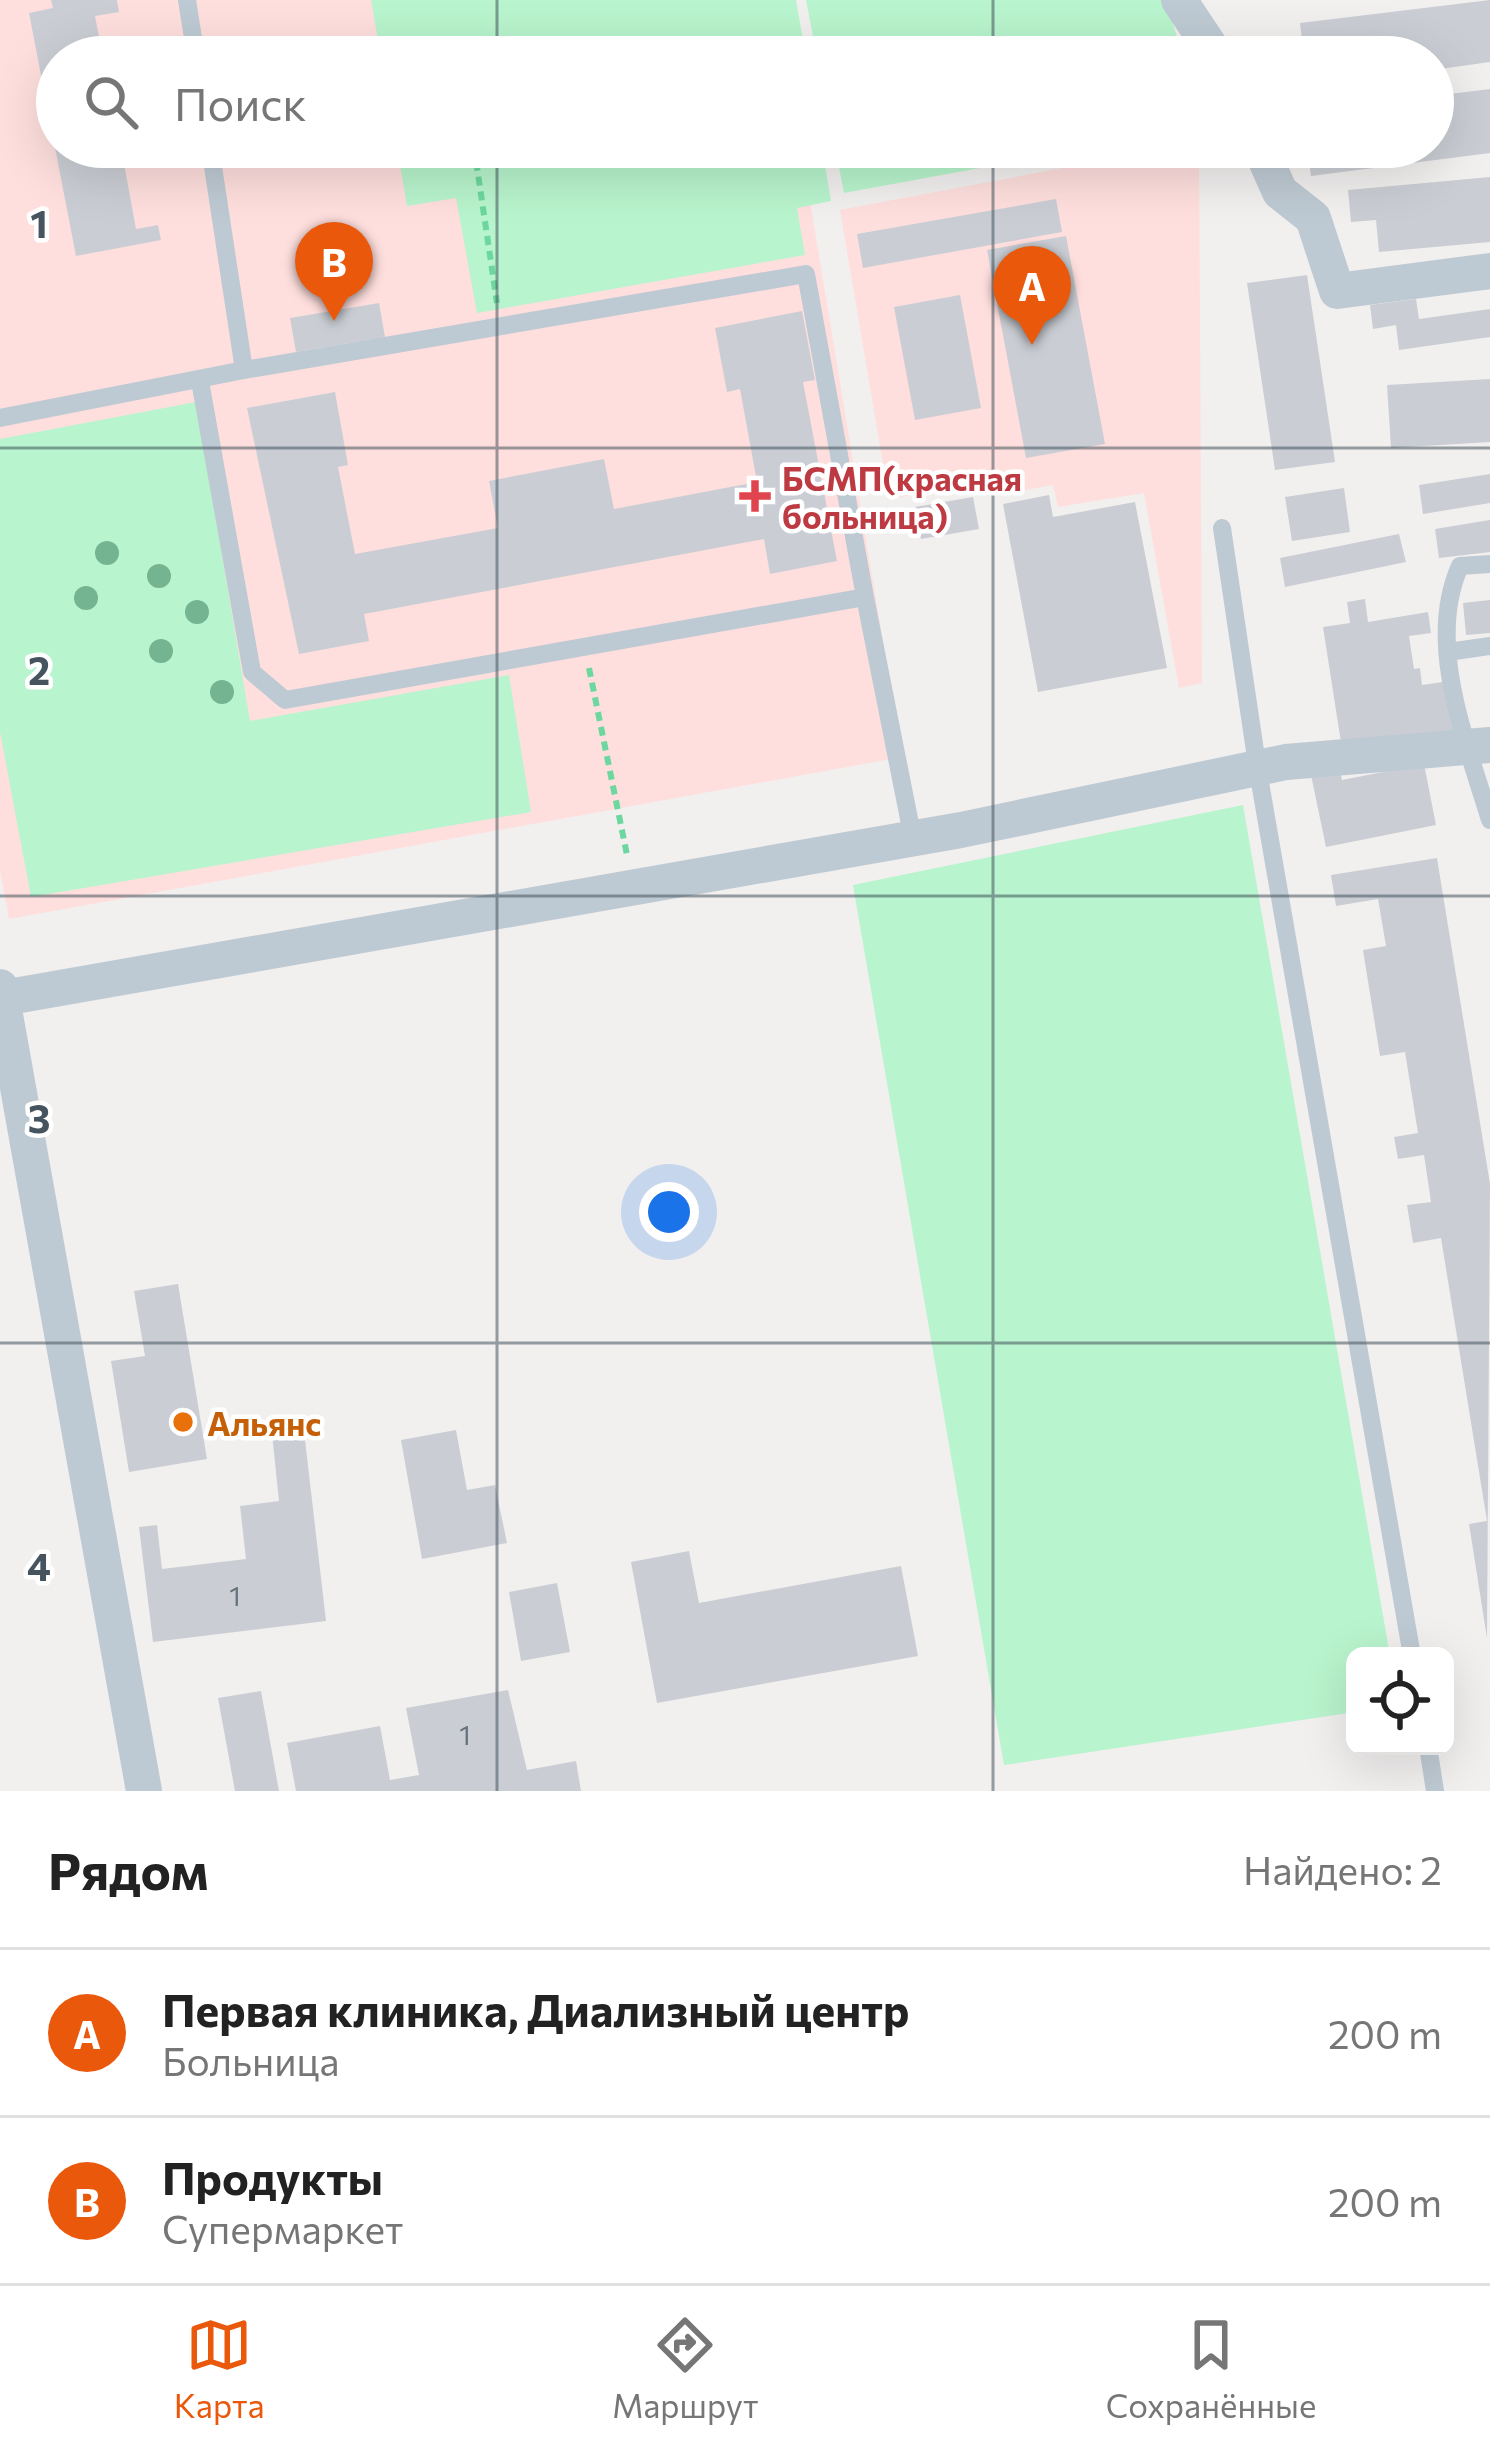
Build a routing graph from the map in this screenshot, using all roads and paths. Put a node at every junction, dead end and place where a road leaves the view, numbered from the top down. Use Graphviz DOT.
graph roads {
  1 [pos="187,0"];
  2 [pos="1179,0"];
  3 [pos="193,36"];
  4 [pos="1202,36"];
  5 [pos="213,168"];
  6 [pos="477,168"];
  7 [pos="1270,168"];
  8 [pos="1490,271"];
  9 [pos="500,325"];
  10 [pos="244,370"];
  11 [pos="200,381"];
  12 [pos="0,418"];
  13 [pos="1222,528"];
  14 [pos="1490,564"];
  15 [pos="865,597"];
  16 [pos="1490,646"];
  17 [pos="585,649"];
  18 [pos="1448,652"];
  19 [pos="1479,746"];
  20 [pos="1258,771"];
  21 [pos="1490,820"];
  22 [pos="913,839"];
  23 [pos="633,888"];
  24 [pos="3,1005"];
  25 [pos="1410,1647"];
  26 [pos="1429,1755"];
  27 [pos="145,1791"];
  28 [pos="1435,1791"];
  1 -- 3 [label="lane"];
  2 -- 4 [label="street"];
  5 -- 10 [label="lane"];
  6 -- 9 [label="path"];
  7 -- 8 [label="street"];
  9 -- 10 [label="lane"];
  9 -- 15 [label="lane"];
  10 -- 11 [label="lane"];
  11 -- 12 [label="lane"];
  11 -- 17 [label="lane"];
  13 -- 20 [label="lane"];
  14 -- 18 [label="lane"];
  15 -- 17 [label="lane"];
  15 -- 22 [label="lane"];
  16 -- 18 [label="lane"];
  17 -- 23 [label="path"];
  18 -- 19 [label="lane"];
  19 -- 20 [label="street"];
  19 -- 21 [label="lane"];
  20 -- 22 [label="street"];
  20 -- 25 [label="lane"];
  22 -- 23 [label="street"];
  23 -- 24 [label="street"];
  24 -- 27 [label="street"];
  26 -- 28 [label="lane"];
}
